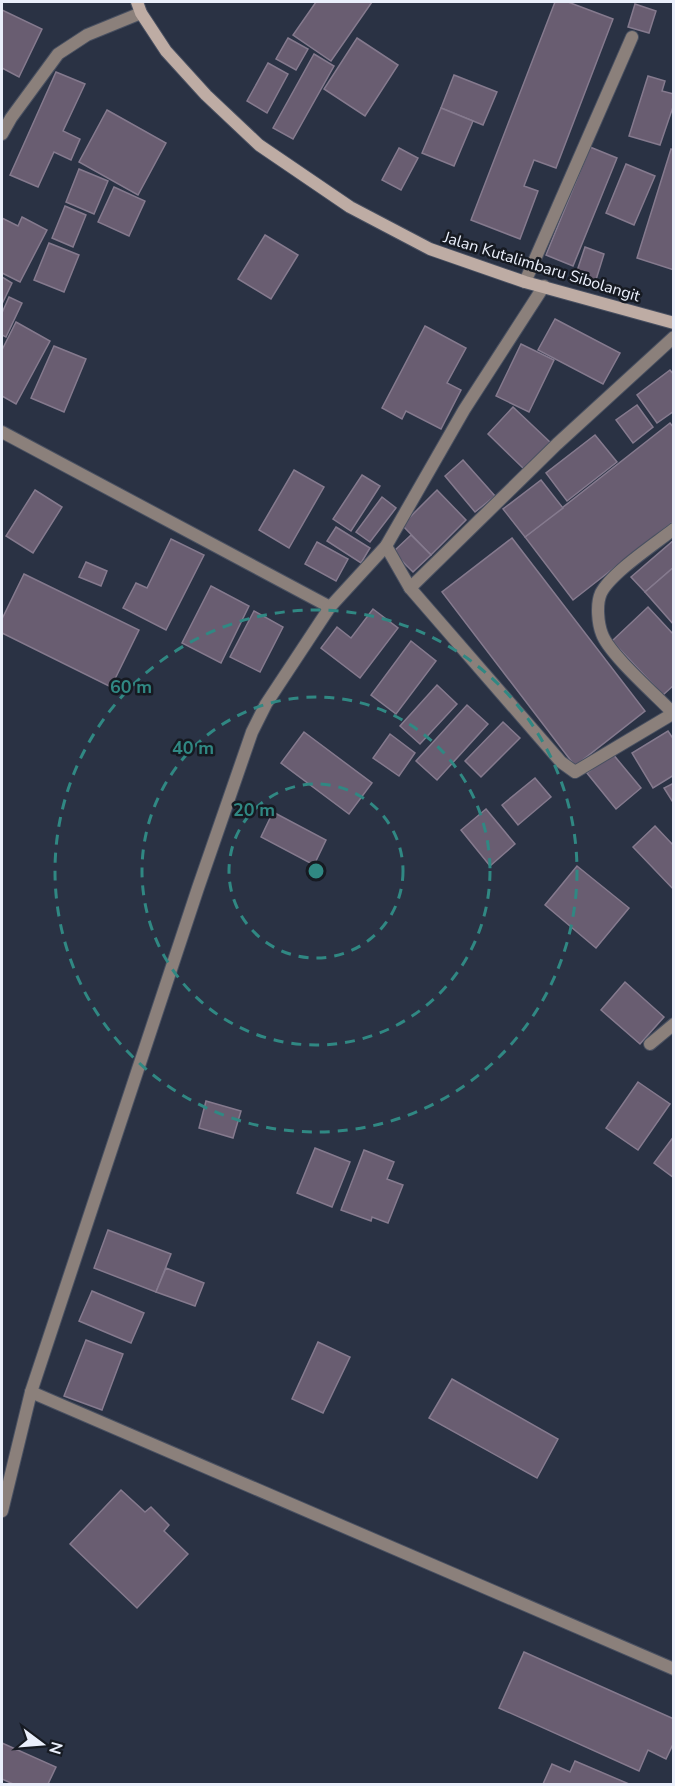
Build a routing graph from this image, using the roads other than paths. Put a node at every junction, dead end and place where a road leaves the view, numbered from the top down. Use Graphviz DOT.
graph roads {
  1 [pos="139,7"];
  2 [pos="632,37"];
  3 [pos="2,134"];
  4 [pos="525,282"];
  5 [pos="544,286"];
  6 [pos="674,323"];
  7 [pos="674,337"];
  8 [pos="2,432"];
  9 [pos="674,529"];
  10 [pos="386,546"];
  11 [pos="410,588"];
  12 [pos="330,608"];
  13 [pos="673,713"];
  14 [pos="674,1024"];
  15 [pos="650,1044"];
  16 [pos="31,1392"];
  17 [pos="2,1510"];
  18 [pos="674,1670"];
  1 -- 3 [label="street"];
  1 -- 4 [label="street, Jalan Kutalimbaru Sibolangit"];
  2 -- 4 [label="street"];
  4 -- 5 [label="street, Jalan Kutalimbaru Sibolangit"];
  5 -- 6 [label="street, Jalan Kutalimbaru Sibolangit"];
  5 -- 10 [label="street"];
  7 -- 11 [label="street"];
  8 -- 12 [label="street"];
  9 -- 13 [label="street"];
  10 -- 11 [label="street"];
  10 -- 12 [label="street"];
  11 -- 13 [label="street"];
  12 -- 16 [label="street"];
  14 -- 15 [label="street"];
  16 -- 17 [label="street"];
  16 -- 18 [label="street"];
}
